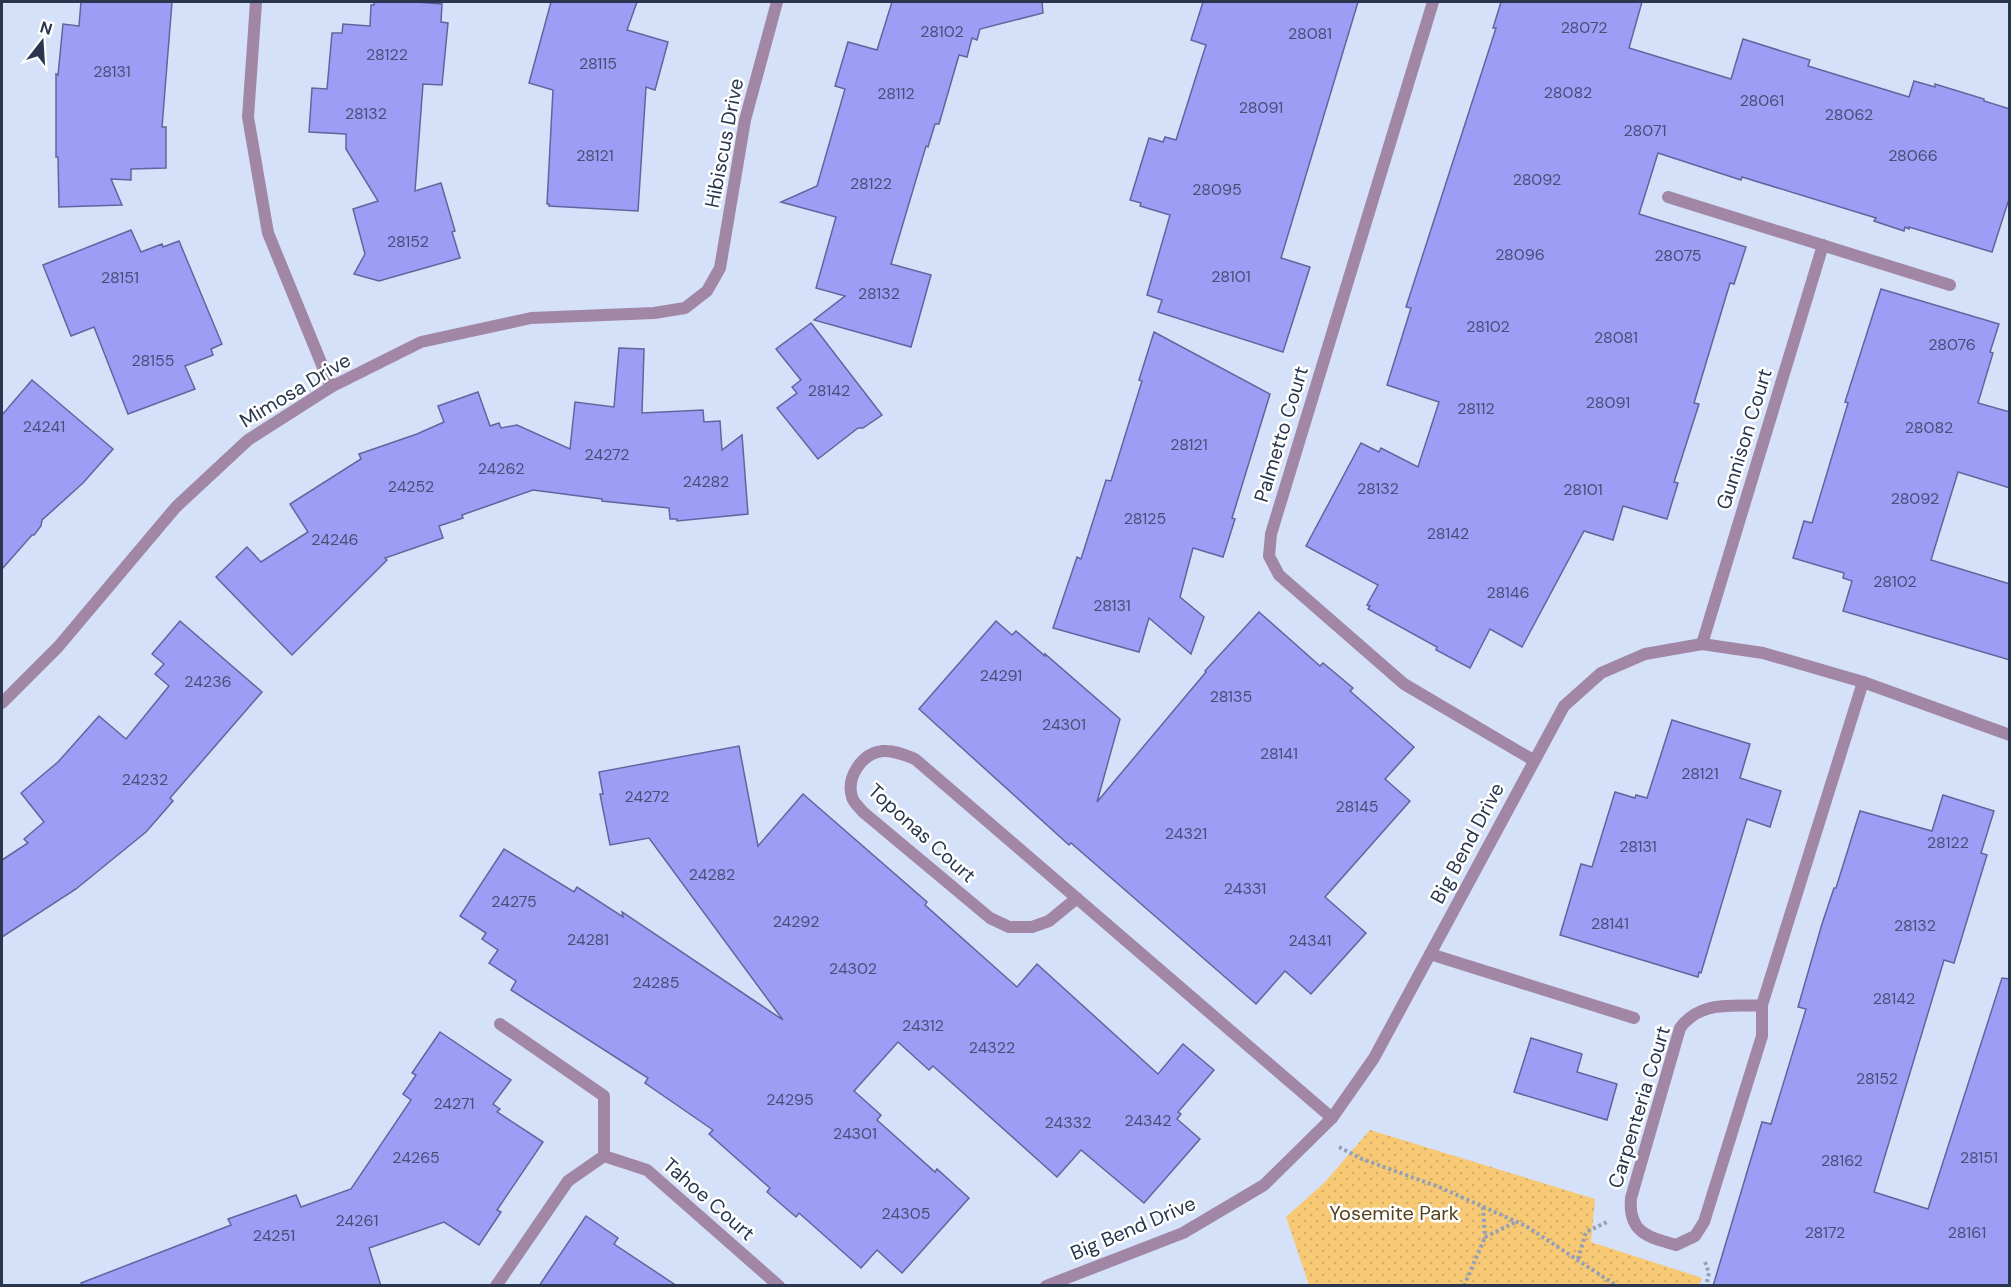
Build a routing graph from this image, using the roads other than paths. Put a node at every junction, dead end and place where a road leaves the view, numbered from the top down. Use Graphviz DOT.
graph roads {
  1 [pos="256,2"];
  2 [pos="777,2"];
  3 [pos="1432,2"];
  4 [pos="1668,197"];
  5 [pos="1823,245"];
  6 [pos="1950,285"];
  7 [pos="707,291"];
  8 [pos="331,387"];
  9 [pos="1702,644"];
  10 [pos="1863,682"];
  11 [pos="2,703"];
  12 [pos="2010,735"];
  13 [pos="1533,760"];
  14 [pos="1077,898"];
  15 [pos="1430,954"];
  16 [pos="1762,1005"];
  17 [pos="1634,1018"];
  18 [pos="500,1024"];
  19 [pos="1332,1118"];
  20 [pos="604,1156"];
  21 [pos="496,1286"];
  22 [pos="779,1286"];
  23 [pos="1046,1286"];
  1 -- 8 [label="street"];
  2 -- 7 [label="street, Hibiscus Drive"];
  3 -- 13 [label="street, Palmetto Court"];
  4 -- 5 [label="street"];
  5 -- 6 [label="street"];
  5 -- 9 [label="street, Gunnison Court"];
  7 -- 8 [label="street, Mimosa Drive"];
  8 -- 11 [label="street, Mimosa Drive"];
  9 -- 10 [label="street, Big Bend Drive"];
  9 -- 13 [label="street, Big Bend Drive"];
  10 -- 12 [label="street, Big Bend Drive"];
  10 -- 16 [label="street, Carpenteria Court"];
  13 -- 15 [label="street, Big Bend Drive"];
  14 -- 14 [label="street, Toponas Court"];
  14 -- 19 [label="street, Toponas Court"];
  15 -- 17 [label="street"];
  15 -- 19 [label="street, Big Bend Drive"];
  16 -- 16 [label="street, Carpenteria Court"];
  18 -- 20 [label="street"];
  19 -- 23 [label="street, Big Bend Drive"];
  20 -- 21 [label="street"];
  20 -- 22 [label="street, Tahoe Court"];
}
